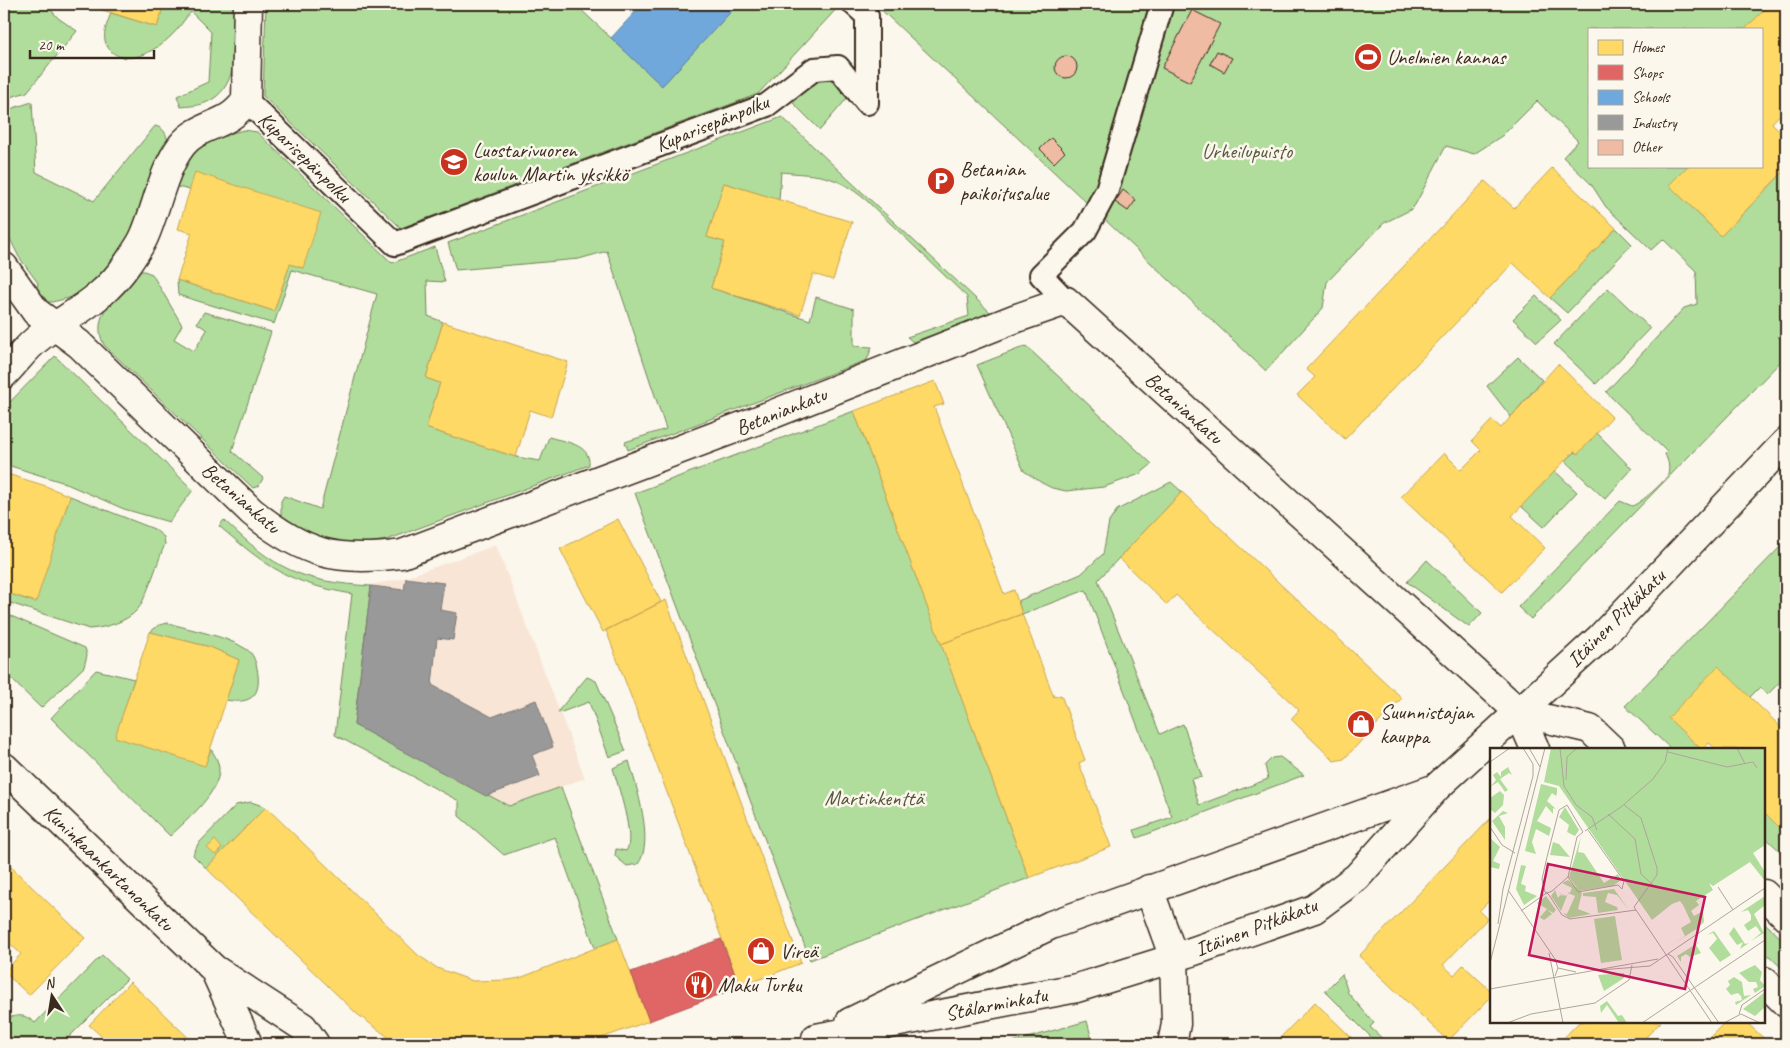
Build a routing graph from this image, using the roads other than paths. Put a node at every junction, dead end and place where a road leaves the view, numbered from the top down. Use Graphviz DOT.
graph roads {
  1 [pos="248,4"];
  2 [pos="1162,4"];
  3 [pos="861,10"];
  4 [pos="246,100"];
  5 [pos="4,267"];
  6 [pos="1066,301"];
  7 [pos="56,326"];
  8 [pos="4,374"];
  9 [pos="1786,442"];
  10 [pos="1518,712"];
  11 [pos="1535,748"];
  12 [pos="1610,748"];
  13 [pos="4,767"];
  14 [pos="1437,787"];
  15 [pos="1149,889"];
  16 [pos="1765,895"];
  17 [pos="1786,916"];
  18 [pos="1174,958"];
  19 [pos="214,969"];
  20 [pos="1765,982"];
  21 [pos="1786,1003"];
  22 [pos="807,1041"];
  23 [pos="248,1044"];
  24 [pos="315,1044"];
  25 [pos="1172,1044"];
  1 -- 4 [label="street"];
  2 -- 6 [label="lane"];
  3 -- 4 [label="lane, Kuparisepänpolku"];
  4 -- 7 [label="street"];
  5 -- 7 [label="street, Betaniankatu"];
  6 -- 7 [label="street, Betaniankatu"];
  6 -- 10 [label="street, Betaniankatu"];
  7 -- 8 [label="street"];
  9 -- 10 [label="street, Itäinen Pitkäkatu"];
  10 -- 11 [label="street, Betaniankatu"];
  10 -- 12 [label="street, Betaniankatu"];
  10 -- 14 [label="street, Itäinen Pitkäkatu"];
  13 -- 19 [label="street, Kuninkaankartanonkatu"];
  14 -- 15 [label="street, Itäinen Pitkäkatu"];
  14 -- 18 [label="street, Itäinen Pitkäkatu"];
  15 -- 18 [label="street"];
  15 -- 22 [label="street, Stålarminkatu"];
  16 -- 17 [label="street"];
  18 -- 22 [label="street, Stålarminkatu"];
  18 -- 25 [label="street, Itäinen Pitkäkatu"];
  19 -- 23 [label="street, Kuninkaankartanonkatu"];
  19 -- 24 [label="street, Kuninkaankartanonkatu"];
  20 -- 21 [label="street"];
}
